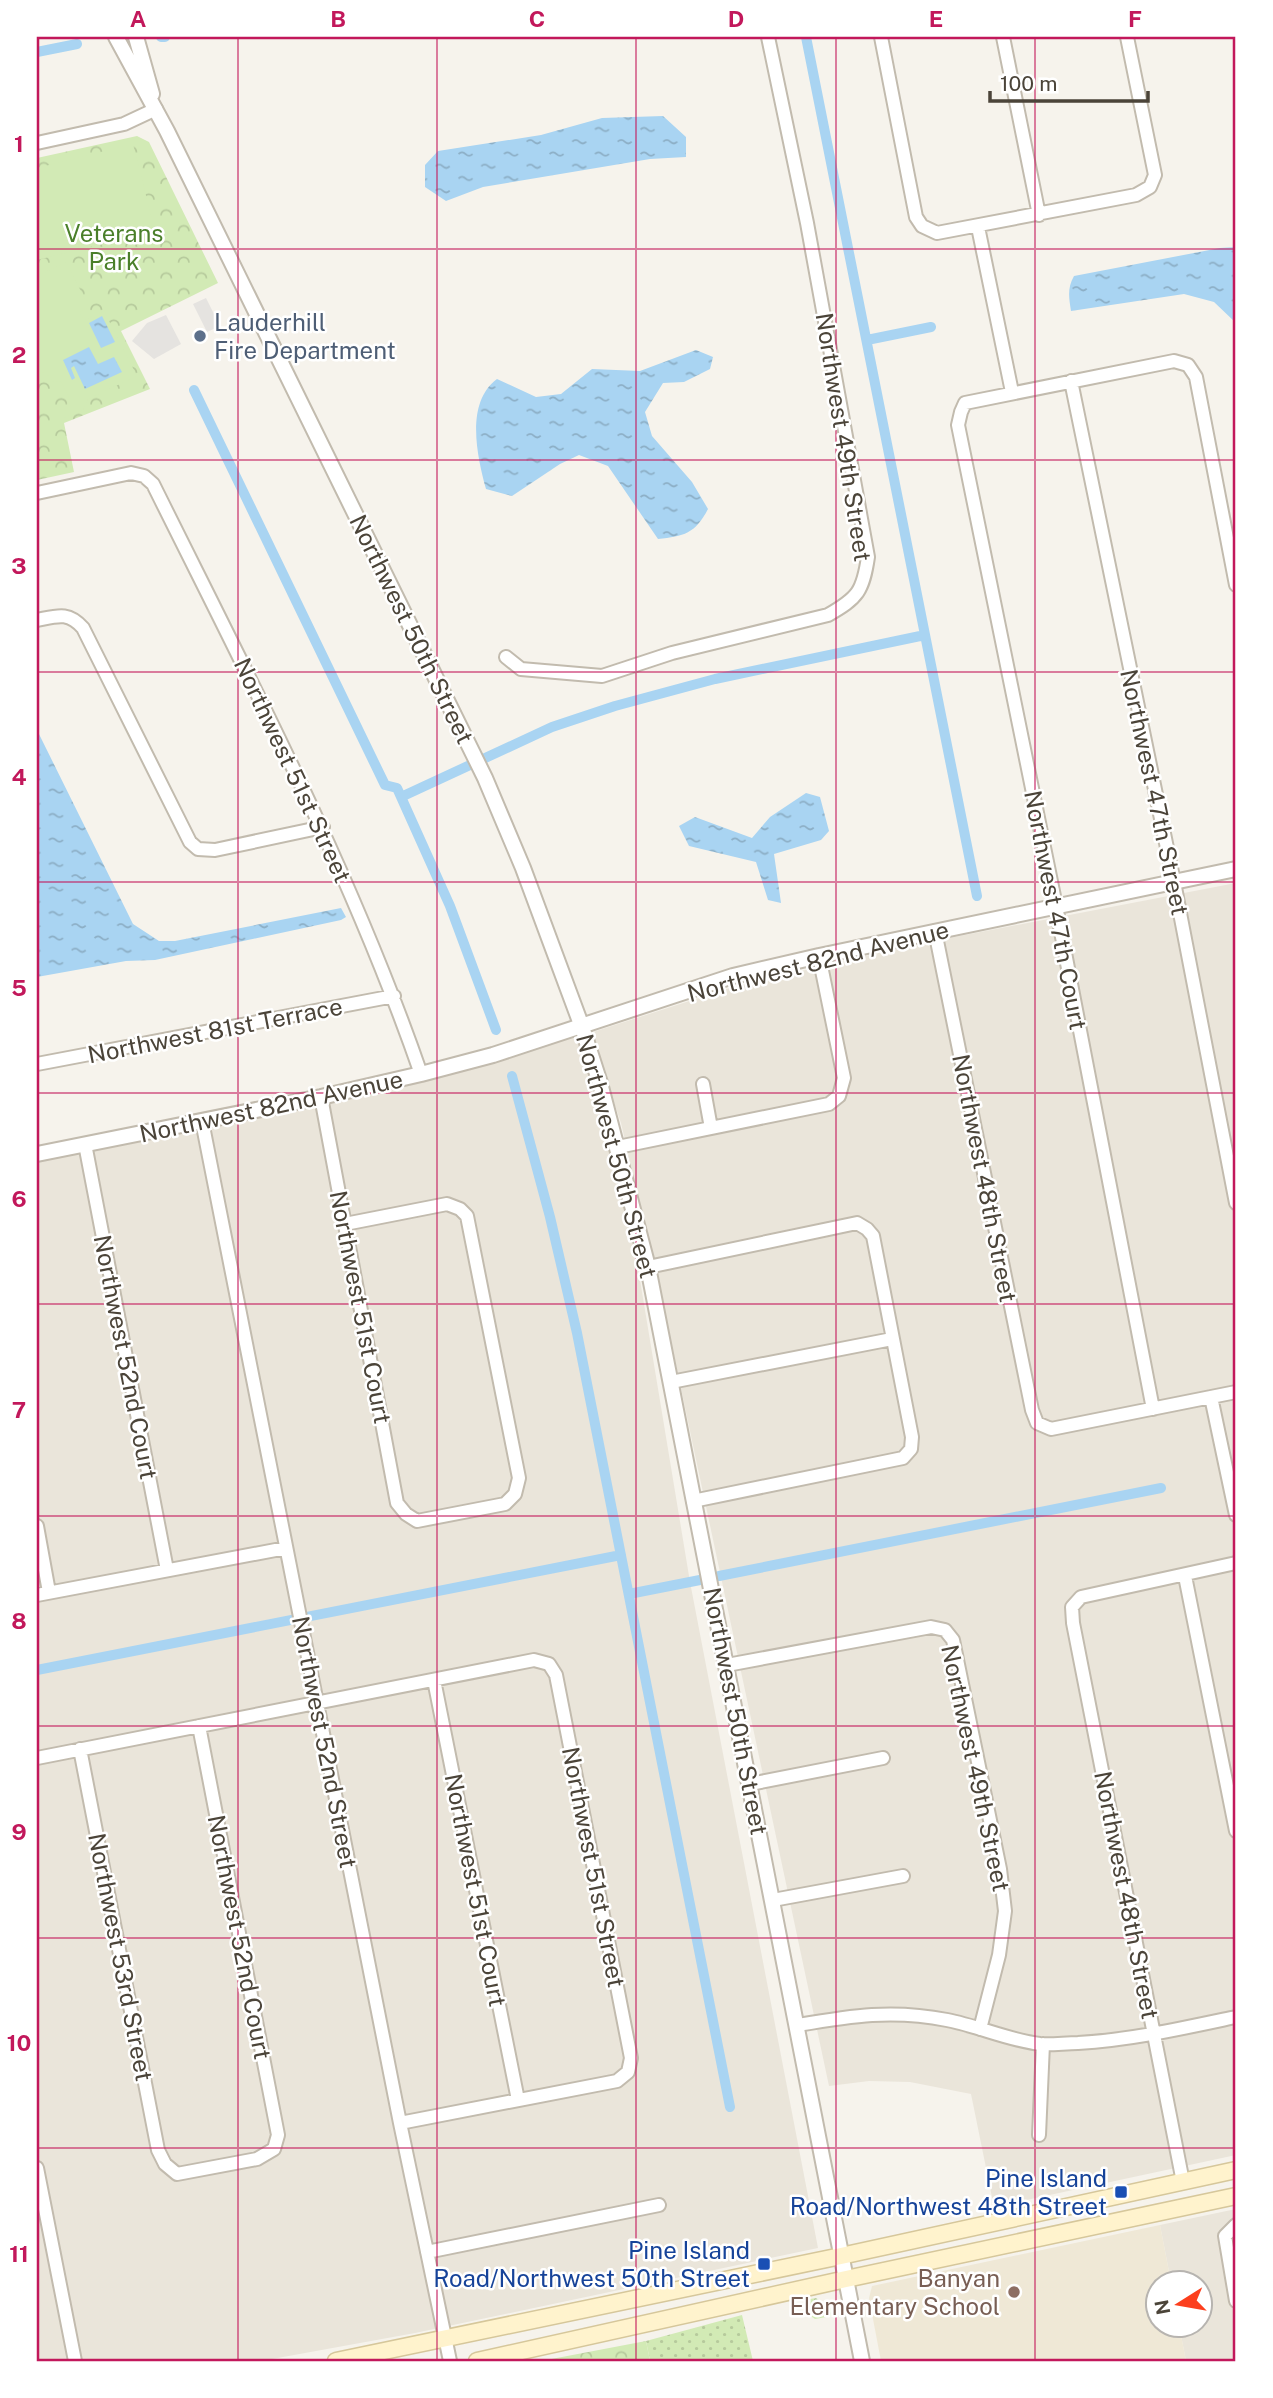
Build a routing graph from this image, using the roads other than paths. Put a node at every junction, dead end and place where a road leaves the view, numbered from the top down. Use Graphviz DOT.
graph roads {
  1 [pos="116,37"];
  2 [pos="136,37"];
  3 [pos="768,37"];
  4 [pos="881,37"];
  5 [pos="1003,37"];
  6 [pos="1127,37"];
  7 [pos="156,109"];
  8 [pos="37,143"];
  9 [pos="1039,215"];
  10 [pos="978,227"];
  11 [pos="1071,381"];
  12 [pos="1012,392"];
  13 [pos="37,493"];
  14 [pos="1236,585"];
  15 [pos="37,620"];
  16 [pos="506,657"];
  17 [pos="323,827"];
  18 [pos="1236,869"];
  19 [pos="1174,882"];
  20 [pos="1056,906"];
  21 [pos="935,931"];
  22 [pos="820,956"];
  23 [pos="394,996"];
  24 [pos="582,1027"];
  25 [pos="37,1065"];
  26 [pos="421,1074"];
  27 [pos="703,1084"];
  28 [pos="321,1097"];
  29 [pos="202,1121"];
  30 [pos="711,1128"];
  31 [pos="85,1144"];
  32 [pos="618,1147"];
  33 [pos="37,1154"];
  34 [pos="1236,1203"];
  35 [pos="345,1224"];
  36 [pos="648,1267"];
  37 [pos="892,1339"];
  38 [pos="671,1382"];
  39 [pos="1236,1392"];
  40 [pos="1211,1398"];
  41 [pos="1153,1409"];
  42 [pos="694,1501"];
  43 [pos="1236,1515"];
  44 [pos="37,1526"];
  45 [pos="286,1548"];
  46 [pos="1236,1563"];
  47 [pos="167,1570"];
  48 [pos="1185,1576"];
  49 [pos="43,1593"];
  50 [pos="727,1665"];
  51 [pos="434,1680"];
  52 [pos="317,1702"];
  53 [pos="200,1726"];
  54 [pos="80,1749"];
  55 [pos="37,1758"];
  56 [pos="883,1758"];
  57 [pos="750,1784"];
  58 [pos="1236,1831"];
  59 [pos="903,1876"];
  60 [pos="773,1900"];
  61 [pos="1236,2017"];
  62 [pos="798,2025"];
  63 [pos="980,2029"];
  64 [pos="1155,2034"];
  65 [pos="1043,2044"];
  66 [pos="517,2100"];
  67 [pos="400,2123"];
  68 [pos="1039,2135"];
  69 [pos="165,2164"];
  70 [pos="37,2168"];
  71 [pos="1236,2170"];
  72 [pos="1183,2182"];
  73 [pos="1133,2192"];
  74 [pos="1236,2196"];
  75 [pos="40,2205"];
  76 [pos="659,2205"];
  77 [pos="1100,2225"];
  78 [pos="1236,2225"];
  79 [pos="427,2252"];
  80 [pos="841,2256"];
  81 [pos="846,2279"];
  82 [pos="1236,2301"];
  83 [pos="445,2338"];
  84 [pos="75,2361"];
  85 [pos="336,2361"];
  86 [pos="450,2361"];
  87 [pos="477,2361"];
  88 [pos="862,2361"];
  1 -- 7 [label="street, Northwest 50th Street"];
  2 -- 7 [label="street"];
  3 -- 16 [label="street, Northwest 49th Street"];
  4 -- 10 [label="street"];
  5 -- 9 [label="street"];
  6 -- 9 [label="street"];
  7 -- 8 [label="street"];
  7 -- 24 [label="street, Northwest 50th Street"];
  9 -- 10 [label="street"];
  10 -- 12 [label="street"];
  11 -- 12 [label="street"];
  11 -- 14 [label="street"];
  11 -- 19 [label="street, Northwest 47th Street"];
  12 -- 20 [label="street, Northwest 47th Court"];
  13 -- 17 [label="street, Northwest 51st Street"];
  15 -- 17 [label="street"];
  17 -- 23 [label="street, Northwest 51st Street"];
  18 -- 19 [label="street, Northwest 82nd Avenue"];
  19 -- 20 [label="street, Northwest 82nd Avenue"];
  19 -- 34 [label="street, Northwest 47th Street"];
  20 -- 21 [label="street, Northwest 82nd Avenue"];
  20 -- 41 [label="street, Northwest 47th Court"];
  21 -- 22 [label="street, Northwest 82nd Avenue"];
  21 -- 41 [label="street, Northwest 48th Street"];
  22 -- 24 [label="street, Northwest 82nd Avenue"];
  22 -- 30 [label="street"];
  23 -- 25 [label="street, Northwest 81st Terrace"];
  23 -- 26 [label="street, Northwest 51st Street"];
  24 -- 26 [label="street, Northwest 82nd Avenue"];
  24 -- 32 [label="street, Northwest 50th Street"];
  26 -- 28 [label="street, Northwest 82nd Avenue"];
  27 -- 30 [label="street"];
  28 -- 29 [label="street, Northwest 82nd Avenue"];
  28 -- 35 [label="street, Northwest 51st Court"];
  29 -- 31 [label="street, Northwest 82nd Avenue"];
  29 -- 45 [label="street, Northwest 52nd Street"];
  30 -- 32 [label="street"];
  31 -- 33 [label="street, Northwest 82nd Avenue"];
  31 -- 47 [label="street, Northwest 52nd Court"];
  32 -- 36 [label="street, Northwest 50th Street"];
  35 -- 35 [label="street, Northwest 51st Court"];
  36 -- 37 [label="street"];
  36 -- 38 [label="street, Northwest 50th Street"];
  37 -- 38 [label="street"];
  37 -- 42 [label="street"];
  38 -- 42 [label="street, Northwest 50th Street"];
  39 -- 40 [label="street"];
  40 -- 41 [label="street"];
  40 -- 43 [label="street"];
  42 -- 50 [label="street, Northwest 50th Street"];
  44 -- 49 [label="street"];
  45 -- 47 [label="street"];
  45 -- 52 [label="street, Northwest 52nd Street"];
  46 -- 48 [label="street"];
  47 -- 49 [label="street"];
  48 -- 58 [label="street"];
  48 -- 64 [label="street, Northwest 48th Street"];
  50 -- 57 [label="street, Northwest 50th Street"];
  50 -- 63 [label="street, Northwest 49th Street"];
  51 -- 52 [label="street"];
  51 -- 66 [label="street, Northwest 51st Court"];
  51 -- 66 [label="street, Northwest 51st Street"];
  52 -- 53 [label="street"];
  52 -- 67 [label="street, Northwest 52nd Street"];
  53 -- 54 [label="street"];
  53 -- 69 [label="street, Northwest 52nd Court"];
  54 -- 55 [label="street"];
  54 -- 69 [label="street, Northwest 53rd Street"];
  56 -- 57 [label="street"];
  57 -- 60 [label="street, Northwest 50th Street"];
  59 -- 60 [label="street"];
  60 -- 62 [label="street, Northwest 50th Street"];
  61 -- 64 [label="street"];
  62 -- 63 [label="street"];
  62 -- 80 [label="street, Northwest 50th Street"];
  63 -- 65 [label="street"];
  64 -- 65 [label="street"];
  64 -- 72 [label="street, Northwest 48th Street"];
  65 -- 68 [label="street"];
  66 -- 67 [label="street"];
  67 -- 79 [label="street, Northwest 52nd Street"];
  70 -- 75 [label="street"];
  71 -- 72 [label="main road"];
  72 -- 73 [label="main road"];
  73 -- 77 [label="main road"];
  73 -- 80 [label="main road"];
  74 -- 77 [label="main road"];
  75 -- 84 [label="street"];
  76 -- 79 [label="street"];
  77 -- 81 [label="main road"];
  78 -- 82 [label="street"];
  79 -- 83 [label="street, Northwest 52nd Street"];
  80 -- 81 [label="street, Northwest 50th Street"];
  80 -- 83 [label="main road"];
  81 -- 87 [label="main road"];
  81 -- 88 [label="street, Northwest 50th Street"];
  83 -- 85 [label="main road"];
  83 -- 86 [label="street, Northwest 52nd Street"];
}
